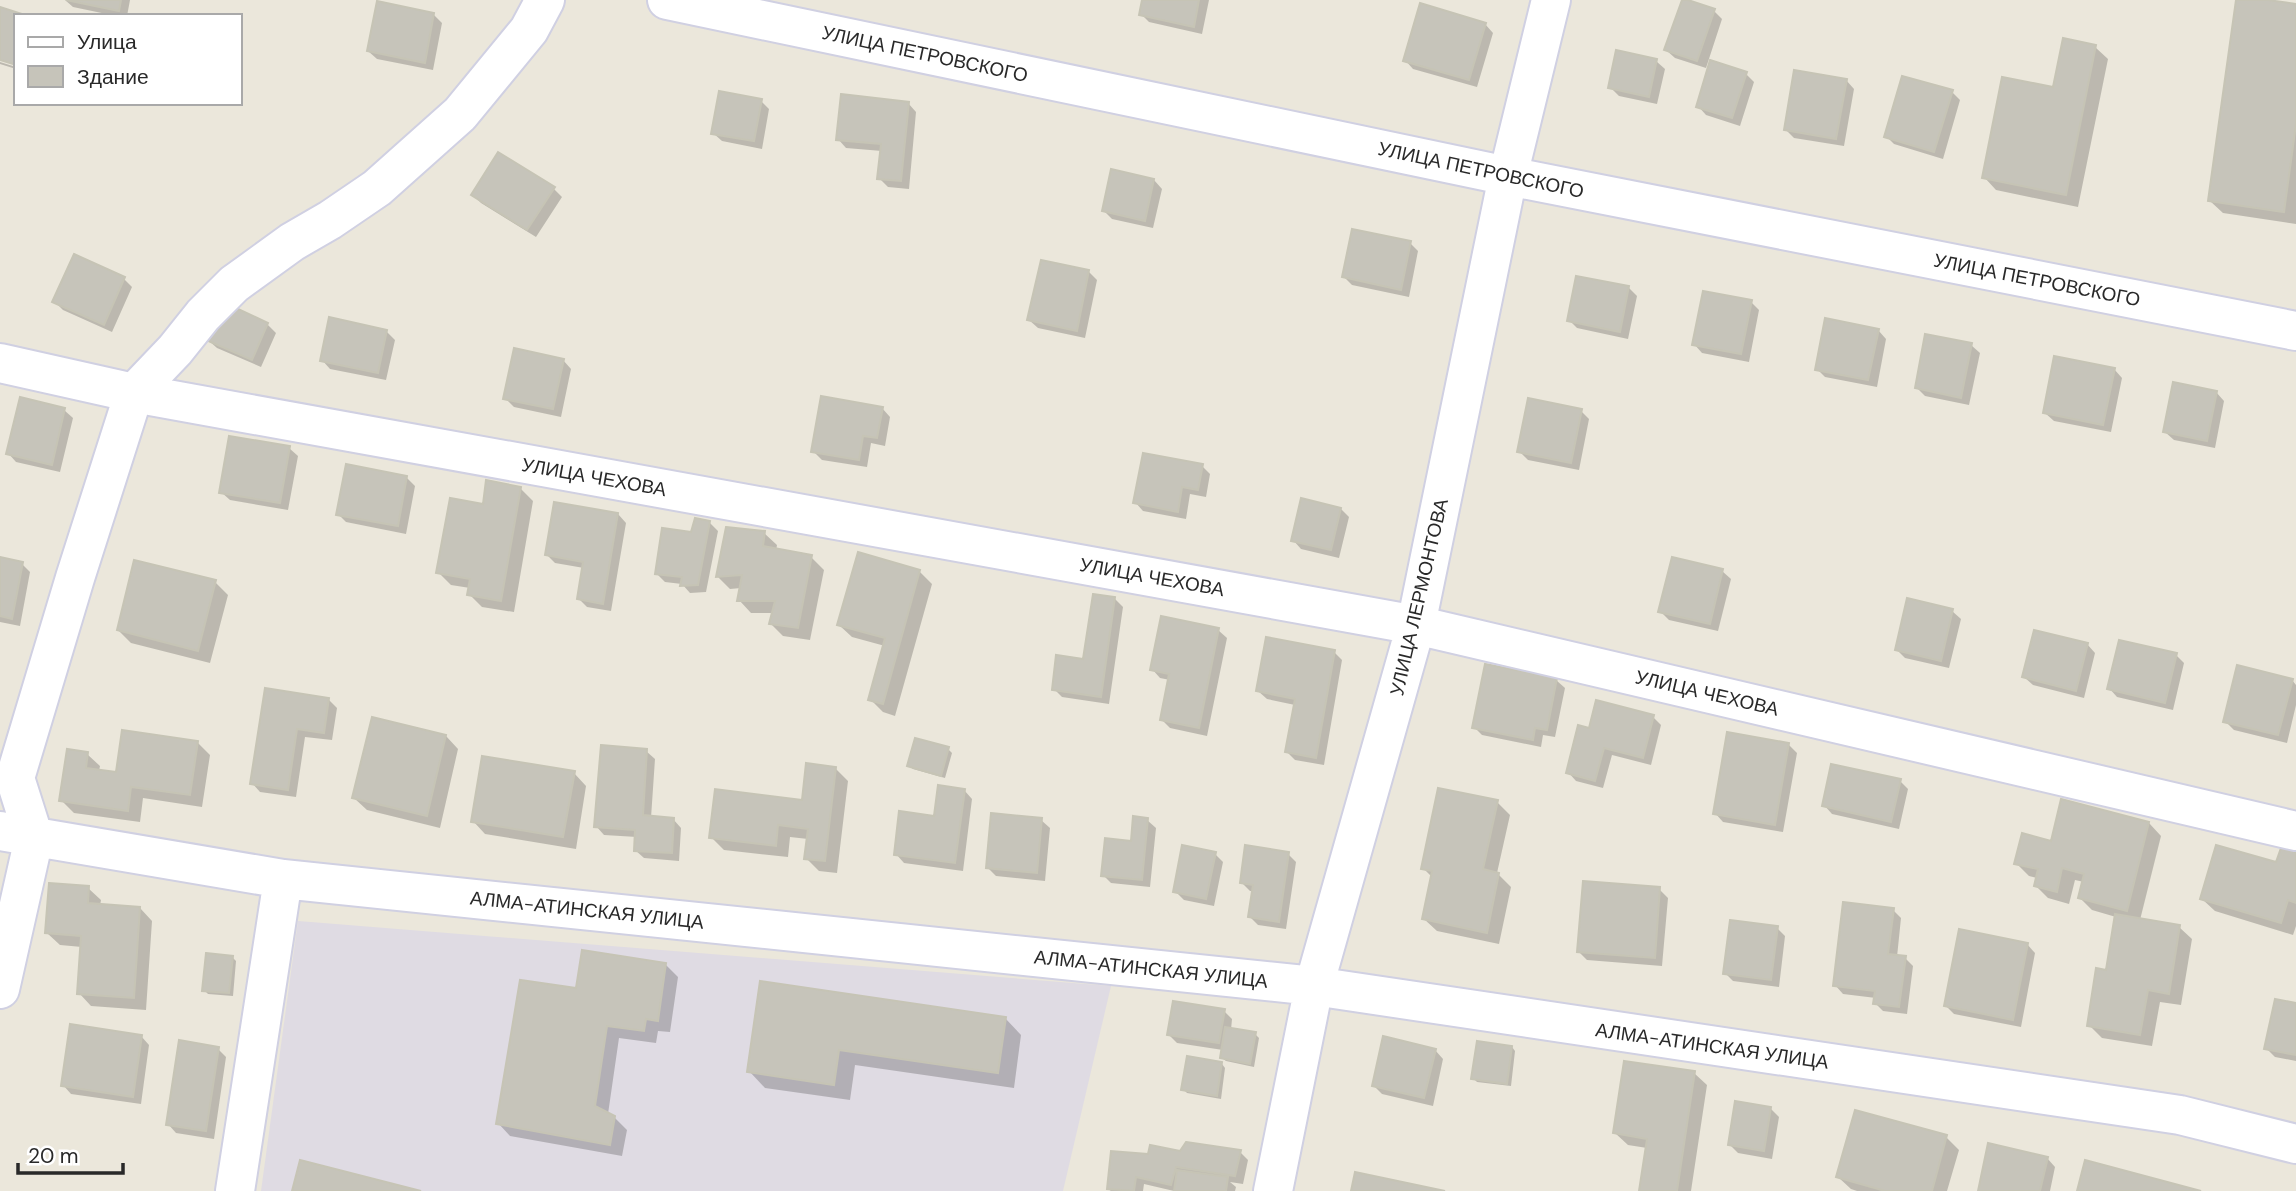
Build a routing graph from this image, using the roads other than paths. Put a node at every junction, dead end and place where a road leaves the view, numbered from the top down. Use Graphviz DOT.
graph roads {
  1 [pos="545,0"];
  2 [pos="667,0"];
  3 [pos="1551,0"];
  4 [pos="1508,176"];
  5 [pos="2296,331"];
  6 [pos="0,363"];
  7 [pos="134,393"];
  8 [pos="1416,625"];
  9 [pos="2296,831"];
  10 [pos="17,834"];
  11 [pos="283,878"];
  12 [pos="1314,986"];
  13 [pos="0,989"];
  14 [pos="2296,1144"];
  15 [pos="235,1191"];
  16 [pos="1273,1191"];
  1 -- 7 [label="street"];
  2 -- 4 [label="street, УЛИЦА ПЕТРОВСКОГО"];
  3 -- 4 [label="street, УЛИЦА ЛЕРМОНТОВА"];
  4 -- 5 [label="street, УЛИЦА ПЕТРОВСКОГО"];
  4 -- 8 [label="street, УЛИЦА ЛЕРМОНТОВА"];
  6 -- 7 [label="street, УЛИЦА ЧЕХОВА"];
  7 -- 8 [label="street, УЛИЦА ЧЕХОВА"];
  7 -- 10 [label="street"];
  8 -- 9 [label="street, УЛИЦА ЧЕХОВА"];
  8 -- 12 [label="street, УЛИЦА ЛЕРМОНТОВА"];
  10 -- 11 [label="street, АЛМА-АТИНСКАЯ УЛИЦА"];
  10 -- 13 [label="street"];
  11 -- 12 [label="street, АЛМА-АТИНСКАЯ УЛИЦА"];
  11 -- 15 [label="street"];
  12 -- 14 [label="street, АЛМА-АТИНСКАЯ УЛИЦА"];
  12 -- 16 [label="street, УЛИЦА ЛЕРМОНТОВА"];
}
